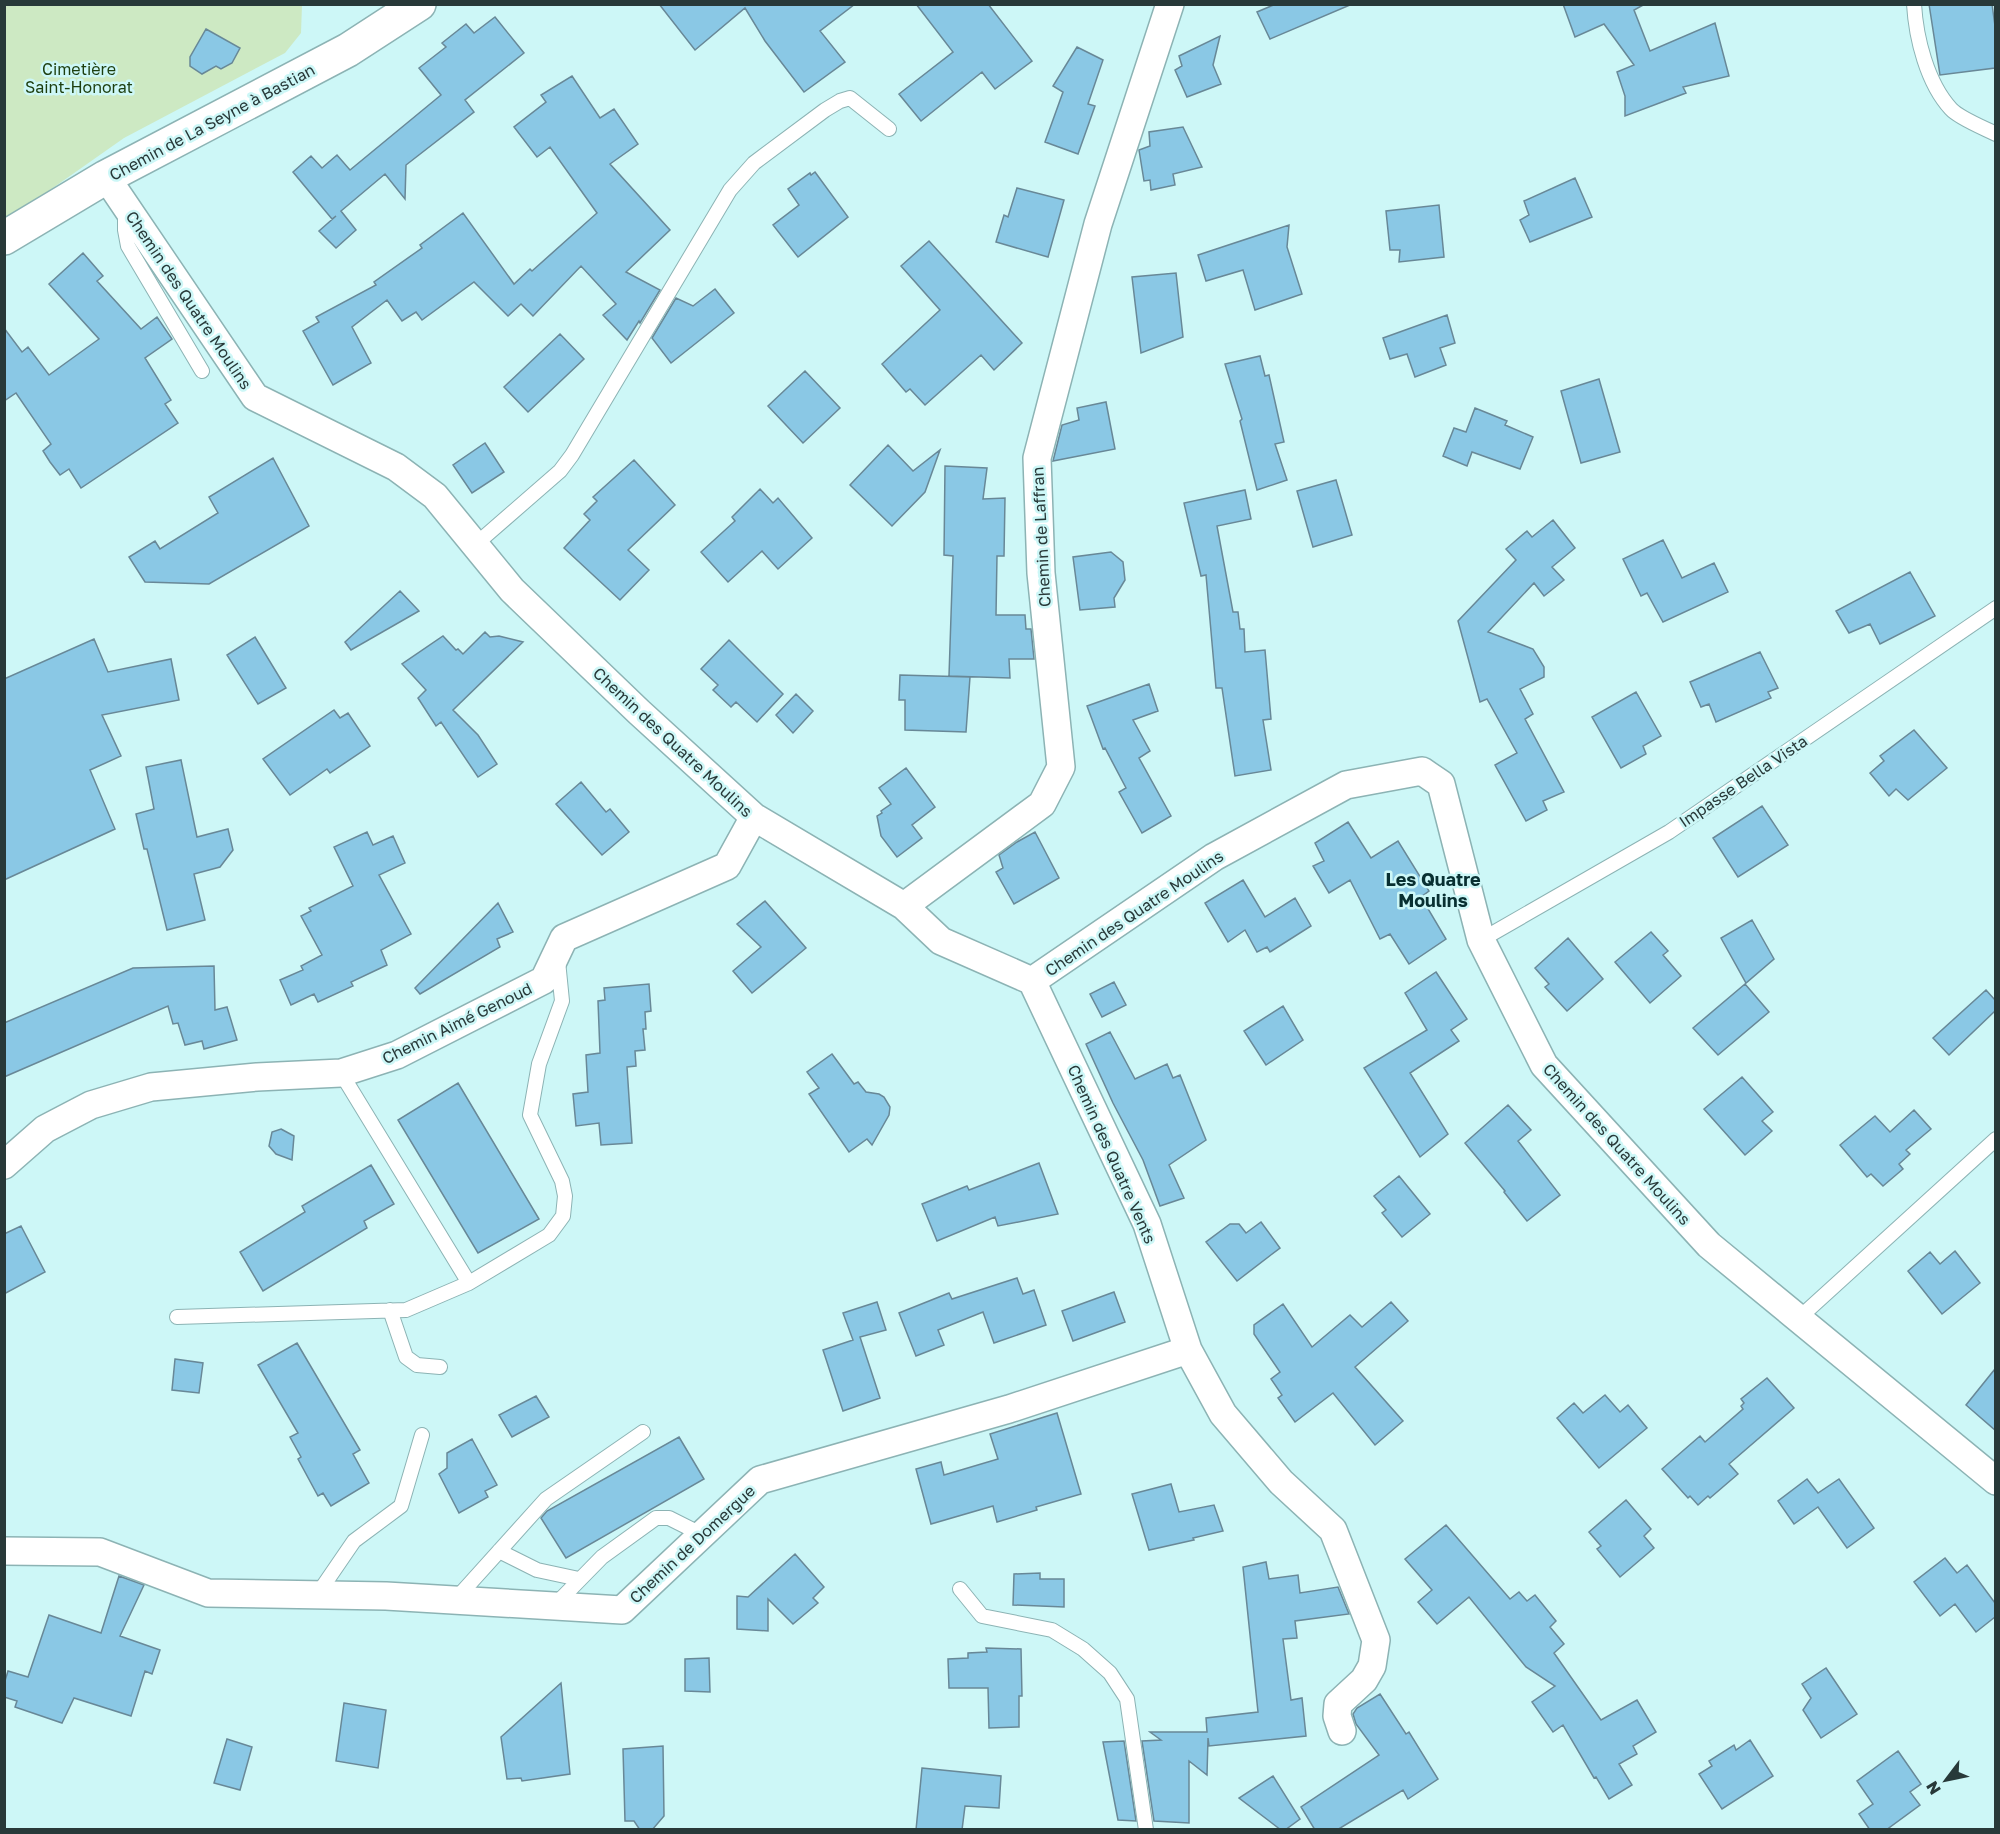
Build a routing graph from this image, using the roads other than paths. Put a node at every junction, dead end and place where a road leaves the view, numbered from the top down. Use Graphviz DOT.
graph roads {
  1 [pos="419,4"];
  2 [pos="1170,4"];
  3 [pos="1914,4"];
  4 [pos="888,129"];
  5 [pos="1995,134"];
  6 [pos="106,177"];
  7 [pos="125,206"];
  8 [pos="4,238"];
  9 [pos="202,372"];
  10 [pos="475,545"];
  11 [pos="1995,608"];
  12 [pos="754,817"];
  13 [pos="904,906"];
  14 [pos="1481,940"];
  15 [pos="557,953"];
  16 [pos="1032,981"];
  17 [pos="341,1073"];
  18 [pos="1995,1139"];
  19 [pos="4,1166"];
  20 [pos="469,1283"];
  21 [pos="390,1310"];
  22 [pos="177,1317"];
  23 [pos="1798,1319"];
  24 [pos="1188,1350"];
  25 [pos="440,1367"];
  26 [pos="643,1432"];
  27 [pos="422,1435"];
  28 [pos="1995,1481"];
  29 [pos="703,1535"];
  30 [pos="4,1551"];
  31 [pos="499,1551"];
  32 [pos="579,1579"];
  33 [pos="960,1589"];
  34 [pos="317,1595"];
  35 [pos="455,1600"];
  36 [pos="554,1606"];
  37 [pos="1342,1731"];
  38 [pos="1146,1830"];
  1 -- 6 [label="street, Chemin de La Seyne à Bastian"];
  2 -- 13 [label="street, Chemin de Laffran"];
  3 -- 5 [label="lane"];
  4 -- 10 [label="lane"];
  6 -- 7 [label="street, Chemin des Quatre Moulins"];
  6 -- 8 [label="street, Chemin de La Seyne à Bastian"];
  7 -- 9 [label="lane"];
  7 -- 10 [label="street, Chemin des Quatre Moulins"];
  10 -- 12 [label="street, Chemin des Quatre Moulins"];
  11 -- 14 [label="lane, Impasse Bella Vista"];
  12 -- 13 [label="street, Chemin des Quatre Moulins"];
  12 -- 15 [label="street, Chemin Aimé Genoud"];
  13 -- 16 [label="street, Chemin des Quatre Moulins"];
  14 -- 16 [label="street, Chemin des Quatre Moulins"];
  14 -- 23 [label="street, Chemin des Quatre Moulins"];
  15 -- 17 [label="street, Chemin Aimé Genoud"];
  15 -- 20 [label="lane"];
  16 -- 24 [label="street, Chemin des Quatre Vents"];
  17 -- 19 [label="street, Chemin Aimé Genoud"];
  17 -- 20 [label="lane"];
  18 -- 23 [label="lane"];
  20 -- 21 [label="lane"];
  21 -- 22 [label="lane"];
  21 -- 25 [label="lane"];
  23 -- 28 [label="street, Chemin des Quatre Moulins"];
  24 -- 29 [label="street, Chemin de Domergue"];
  24 -- 37 [label="street, Chemin des Quatre Vents"];
  26 -- 31 [label="lane"];
  27 -- 34 [label="lane"];
  29 -- 32 [label="lane"];
  29 -- 36 [label="street, Chemin de Domergue"];
  30 -- 34 [label="street, Chemin de Domergue"];
  31 -- 32 [label="lane"];
  31 -- 35 [label="lane"];
  32 -- 36 [label="lane"];
  33 -- 38 [label="lane"];
  34 -- 35 [label="street, Chemin de Domergue"];
  35 -- 36 [label="street, Chemin de Domergue"];
}
